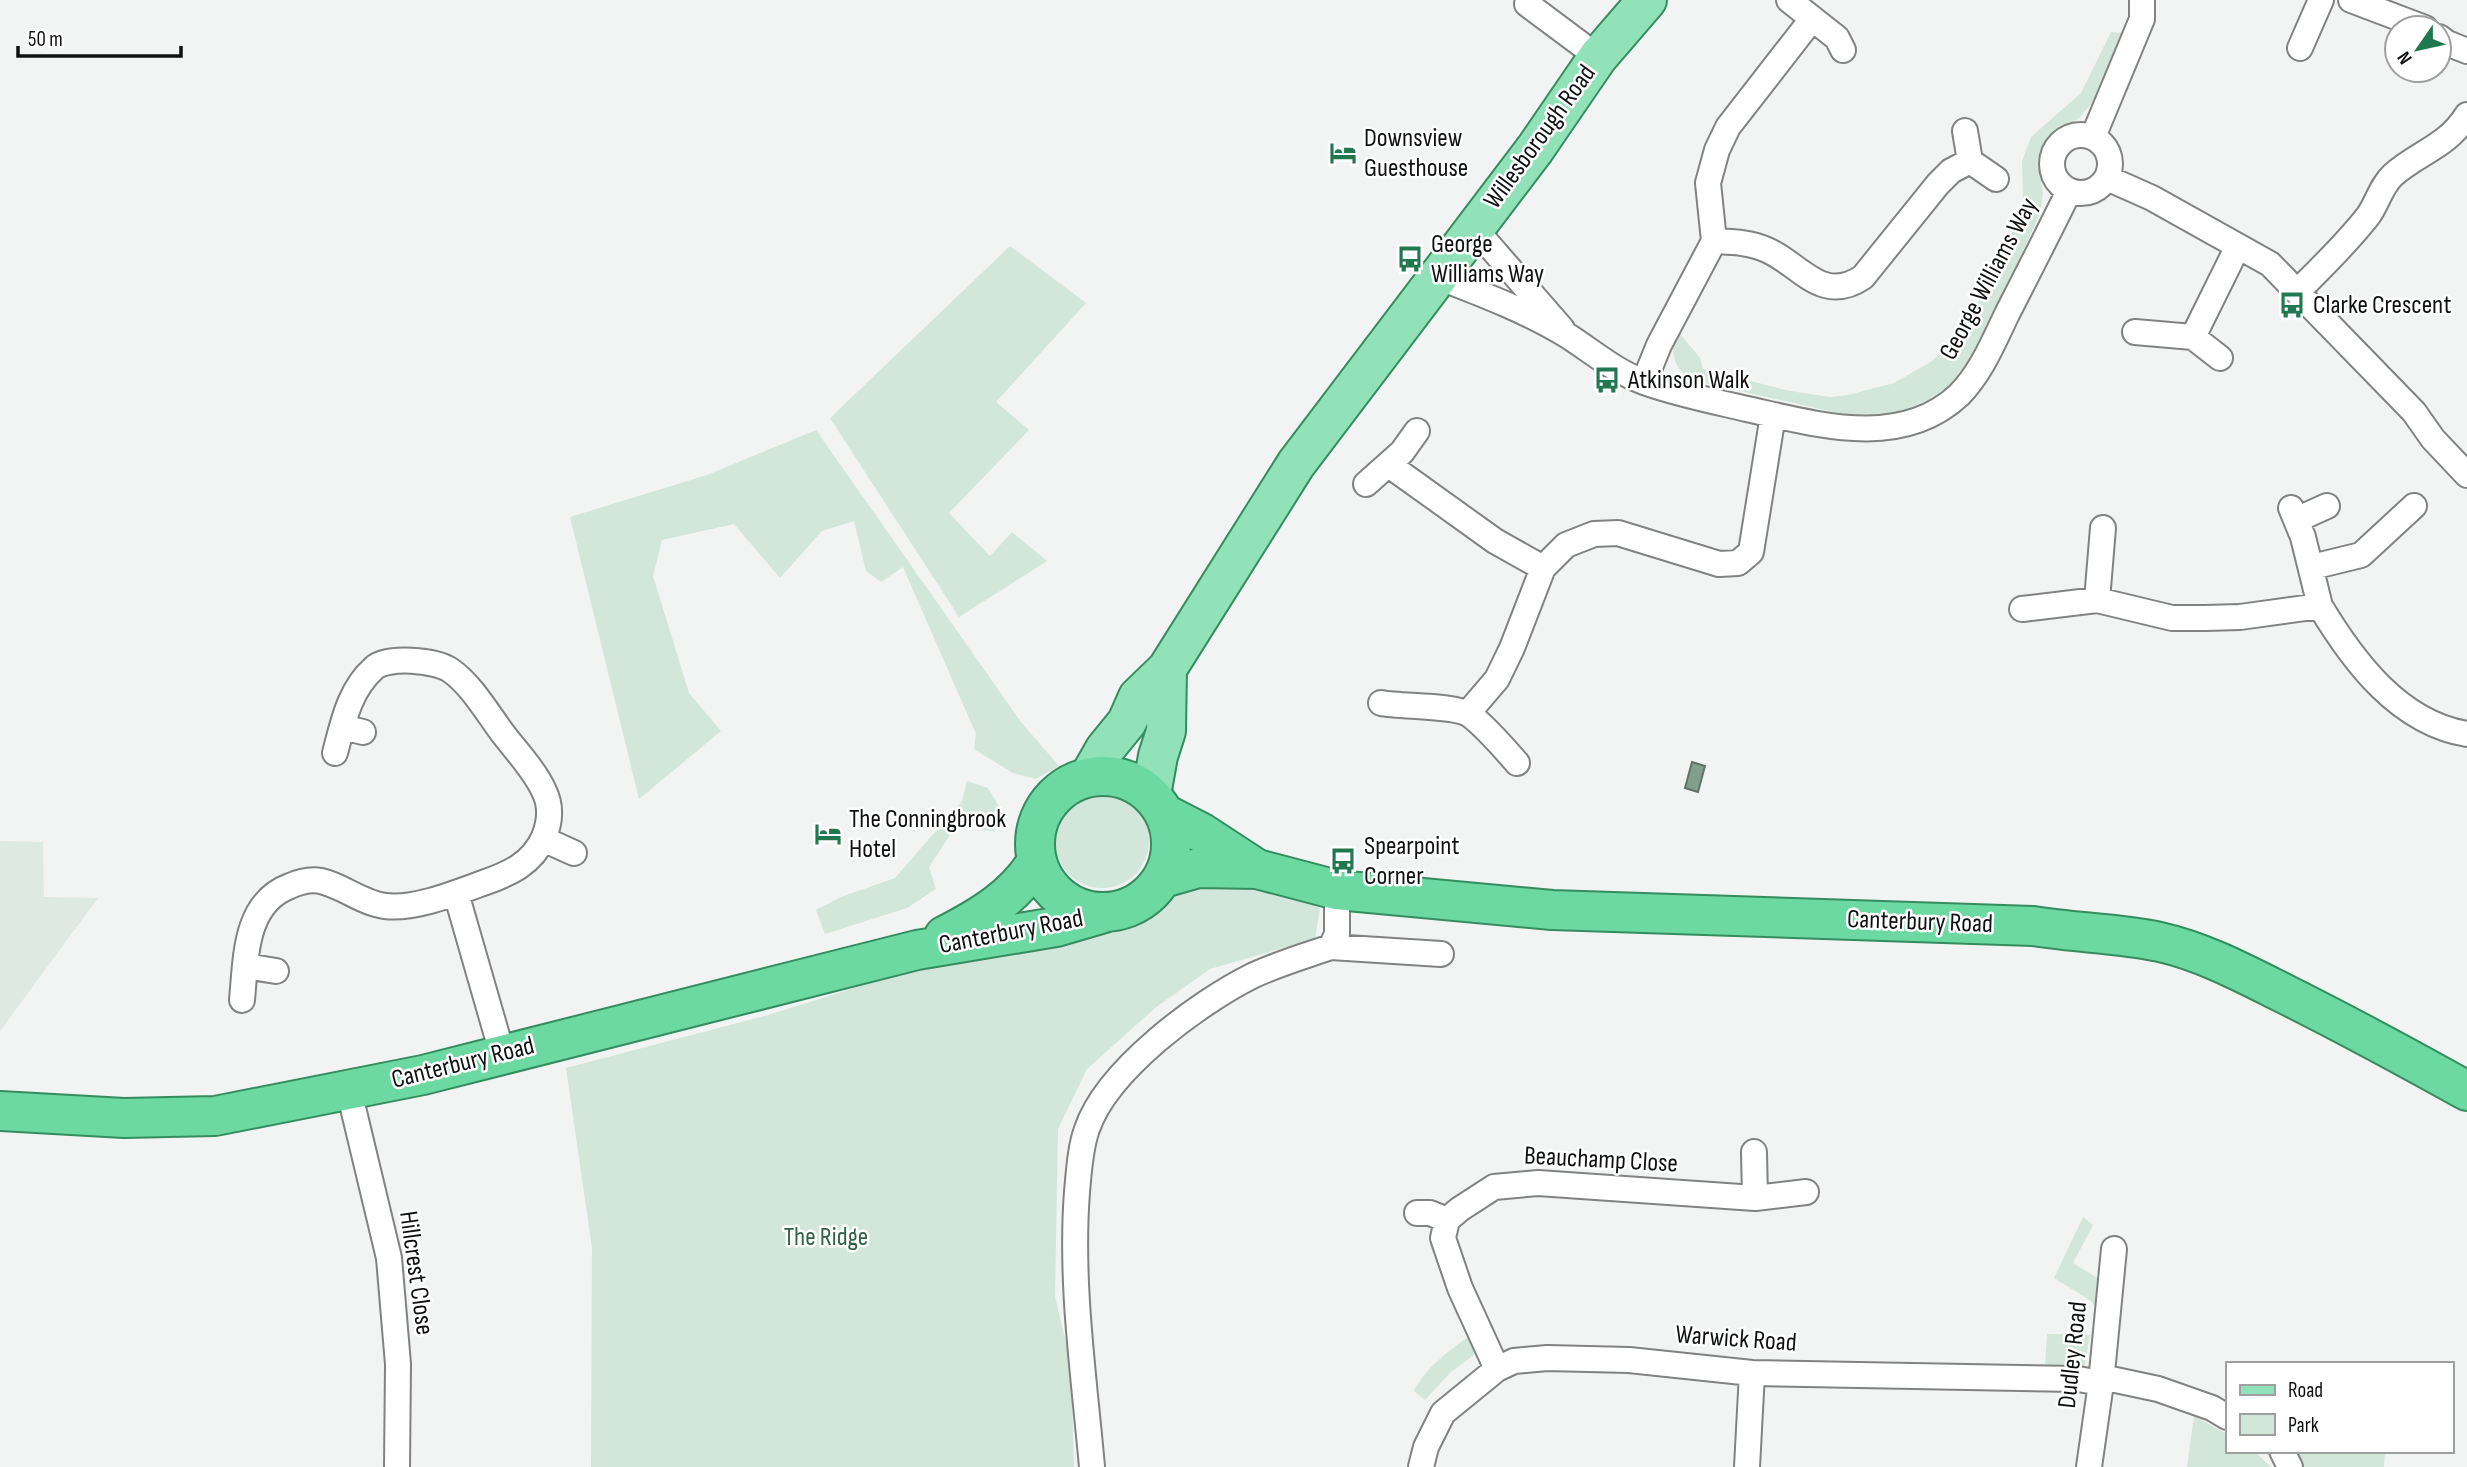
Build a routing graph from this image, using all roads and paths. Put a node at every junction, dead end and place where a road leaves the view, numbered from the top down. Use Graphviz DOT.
graph roads {
  1 [pos="1647,0"];
  2 [pos="1789,0"];
  3 [pos="2142,0"];
  4 [pos="2321,0"];
  5 [pos="2351,0"];
  6 [pos="1527,4"];
  7 [pos="2388,14"];
  8 [pos="1812,19"];
  9 [pos="2300,48"];
  10 [pos="1843,50"];
  11 [pos="1598,57"];
  12 [pos="2467,115"];
  13 [pos="1965,131"];
  14 [pos="2093,137"];
  15 [pos="1970,160"];
  16 [pos="2107,178"];
  17 [pos="1996,179"];
  18 [pos="2069,191"];
  19 [pos="1474,228"];
  20 [pos="1714,241"];
  21 [pos="2238,246"];
  22 [pos="1438,277"];
  23 [pos="2298,291"];
  24 [pos="2135,332"];
  25 [pos="1567,335"];
  26 [pos="2193,337"];
  27 [pos="2220,358"];
  28 [pos="1644,382"];
  29 [pos="1773,415"];
  30 [pos="1417,431"];
  31 [pos="1389,465"];
  32 [pos="2467,475"];
  33 [pos="1366,484"];
  34 [pos="2327,506"];
  35 [pos="2414,506"];
  36 [pos="2103,528"];
  37 [pos="2312,567"];
  38 [pos="1542,568"];
  39 [pos="2097,600"];
  40 [pos="2320,606"];
  41 [pos="2022,609"];
  42 [pos="1167,669"];
  43 [pos="1381,703"];
  44 [pos="1468,713"];
  45 [pos="2467,734"];
  46 [pos="335,754"];
  47 [pos="1517,763"];
  48 [pos="1089,777"];
  49 [pos="1158,805"];
  50 [pos="543,839"];
  51 [pos="574,853"];
  52 [pos="1037,861"];
  53 [pos="1257,869"];
  54 [pos="1163,878"];
  55 [pos="1338,890"];
  56 [pos="456,893"];
  57 [pos="1104,912"];
  58 [pos="1331,947"];
  59 [pos="917,950"];
  60 [pos="1441,954"];
  61 [pos="246,966"];
  62 [pos="276,971"];
  63 [pos="242,1000"];
  64 [pos="502,1053"];
  65 [pos="349,1091"];
  66 [pos="2467,1091"];
  67 [pos="0,1111"];
  68 [pos="1754,1152"];
  69 [pos="1806,1192"];
  70 [pos="1755,1198"];
  71 [pos="1417,1213"];
  72 [pos="1447,1220"];
  73 [pos="2114,1250"];
  74 [pos="1497,1368"];
  75 [pos="1752,1373"];
  76 [pos="2101,1383"];
  77 [pos="2226,1416"];
  78 [pos="397,1467"];
  79 [pos="1092,1467"];
  80 [pos="1421,1467"];
  81 [pos="1747,1467"];
  82 [pos="2089,1467"];
  1 -- 11 [label="main road, Willesborough Road"];
  2 -- 8 [label="street"];
  3 -- 14 [label="street"];
  4 -- 9 [label="street"];
  5 -- 7 [label="street"];
  6 -- 11 [label="street"];
  8 -- 10 [label="street"];
  8 -- 20 [label="street"];
  11 -- 19 [label="main road, Willesborough Road"];
  12 -- 23 [label="street"];
  13 -- 15 [label="street"];
  14 -- 16 [label="street"];
  14 -- 18 [label="street, George Williams Way"];
  15 -- 17 [label="street"];
  15 -- 20 [label="street"];
  16 -- 18 [label="street, George Williams Way"];
  16 -- 21 [label="street"];
  18 -- 29 [label="street, George Williams Way"];
  19 -- 22 [label="main road, Willesborough Road"];
  19 -- 25 [label="street, George Williams Way"];
  20 -- 28 [label="street"];
  21 -- 23 [label="street"];
  21 -- 26 [label="street"];
  22 -- 25 [label="street, George Williams Way"];
  22 -- 42 [label="main road, Willesborough Road"];
  23 -- 32 [label="street"];
  24 -- 26 [label="street"];
  25 -- 28 [label="street, George Williams Way"];
  26 -- 27 [label="street"];
  28 -- 29 [label="street, George Williams Way"];
  29 -- 38 [label="street"];
  30 -- 31 [label="street"];
  31 -- 33 [label="street"];
  31 -- 38 [label="street"];
  34 -- 37 [label="street"];
  35 -- 37 [label="street"];
  36 -- 39 [label="street"];
  37 -- 40 [label="street"];
  38 -- 44 [label="street"];
  39 -- 40 [label="street"];
  39 -- 41 [label="street"];
  40 -- 45 [label="street"];
  42 -- 48 [label="main road, Willesborough Road"];
  42 -- 49 [label="main road"];
  43 -- 44 [label="street"];
  44 -- 47 [label="street"];
  46 -- 50 [label="street"];
  48 -- 49 [label="highway"];
  48 -- 52 [label="highway"];
  49 -- 53 [label="highway, Canterbury Road"];
  49 -- 54 [label="highway"];
  50 -- 51 [label="street"];
  50 -- 56 [label="street"];
  52 -- 57 [label="highway"];
  52 -- 59 [label="highway, Canterbury Road"];
  53 -- 54 [label="highway, Canterbury Road"];
  53 -- 55 [label="highway, Canterbury Road"];
  54 -- 57 [label="highway"];
  55 -- 58 [label="street"];
  55 -- 66 [label="highway, Canterbury Road"];
  56 -- 61 [label="street"];
  56 -- 64 [label="street"];
  57 -- 59 [label="highway, Canterbury Road"];
  58 -- 60 [label="street"];
  58 -- 79 [label="street"];
  59 -- 64 [label="highway, Canterbury Road"];
  61 -- 62 [label="street"];
  61 -- 63 [label="street"];
  64 -- 65 [label="highway, Canterbury Road"];
  65 -- 67 [label="highway, Canterbury Road"];
  65 -- 78 [label="street, Hillcrest Close"];
  68 -- 70 [label="street"];
  69 -- 70 [label="street, Beauchamp Close"];
  70 -- 72 [label="street, Beauchamp Close"];
  71 -- 72 [label="street"];
  72 -- 74 [label="street"];
  73 -- 76 [label="street, Dudley Road"];
  74 -- 75 [label="street, Warwick Road"];
  74 -- 80 [label="street, Warwick Road"];
  75 -- 76 [label="street, Warwick Road"];
  75 -- 81 [label="street"];
  76 -- 77 [label="street, Warwick Road"];
  76 -- 82 [label="street, Dudley Road"];
}
